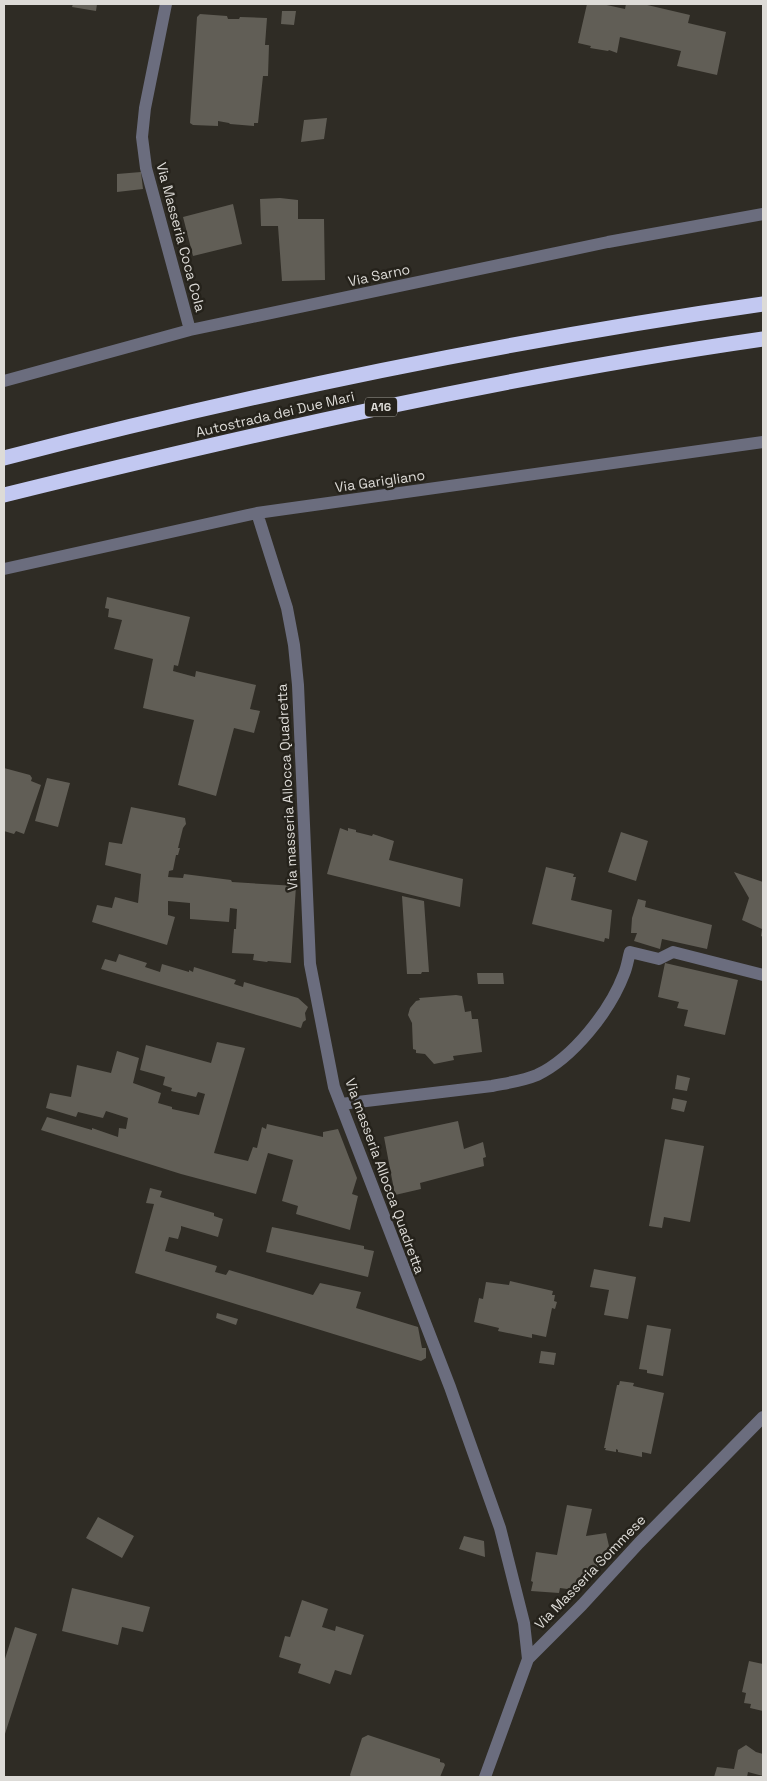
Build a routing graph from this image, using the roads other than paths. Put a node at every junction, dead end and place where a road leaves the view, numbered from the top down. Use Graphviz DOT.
graph roads {
  1 [pos="166,4"];
  2 [pos="763,214"];
  3 [pos="763,304"];
  4 [pos="190,330"];
  5 [pos="763,339"];
  6 [pos="4,381"];
  7 [pos="763,442"];
  8 [pos="4,458"];
  9 [pos="4,495"];
  10 [pos="257,513"];
  11 [pos="4,569"];
  12 [pos="763,975"];
  13 [pos="340,1104"];
  14 [pos="763,1417"];
  15 [pos="528,1659"];
  16 [pos="485,1777"];
  1 -- 4 [label="street, Via Masseria Coca Cola"];
  2 -- 4 [label="street, Via Sarno"];
  3 -- 8 [label="highway, Autostrada dei Due Mari"];
  4 -- 6 [label="street, Via Sarno"];
  5 -- 9 [label="highway, Autostrada dei Due Mari / A16"];
  7 -- 10 [label="street, Via Garigliano"];
  10 -- 11 [label="street, Via Garigliano"];
  10 -- 13 [label="street, Via masseria Allocca Quadretta"];
  12 -- 13 [label="street"];
  13 -- 15 [label="street, Via masseria Allocca Quadretta"];
  14 -- 15 [label="street, Via Masseria Sommese"];
  15 -- 16 [label="street, Via Masseria Sommese"];
}
